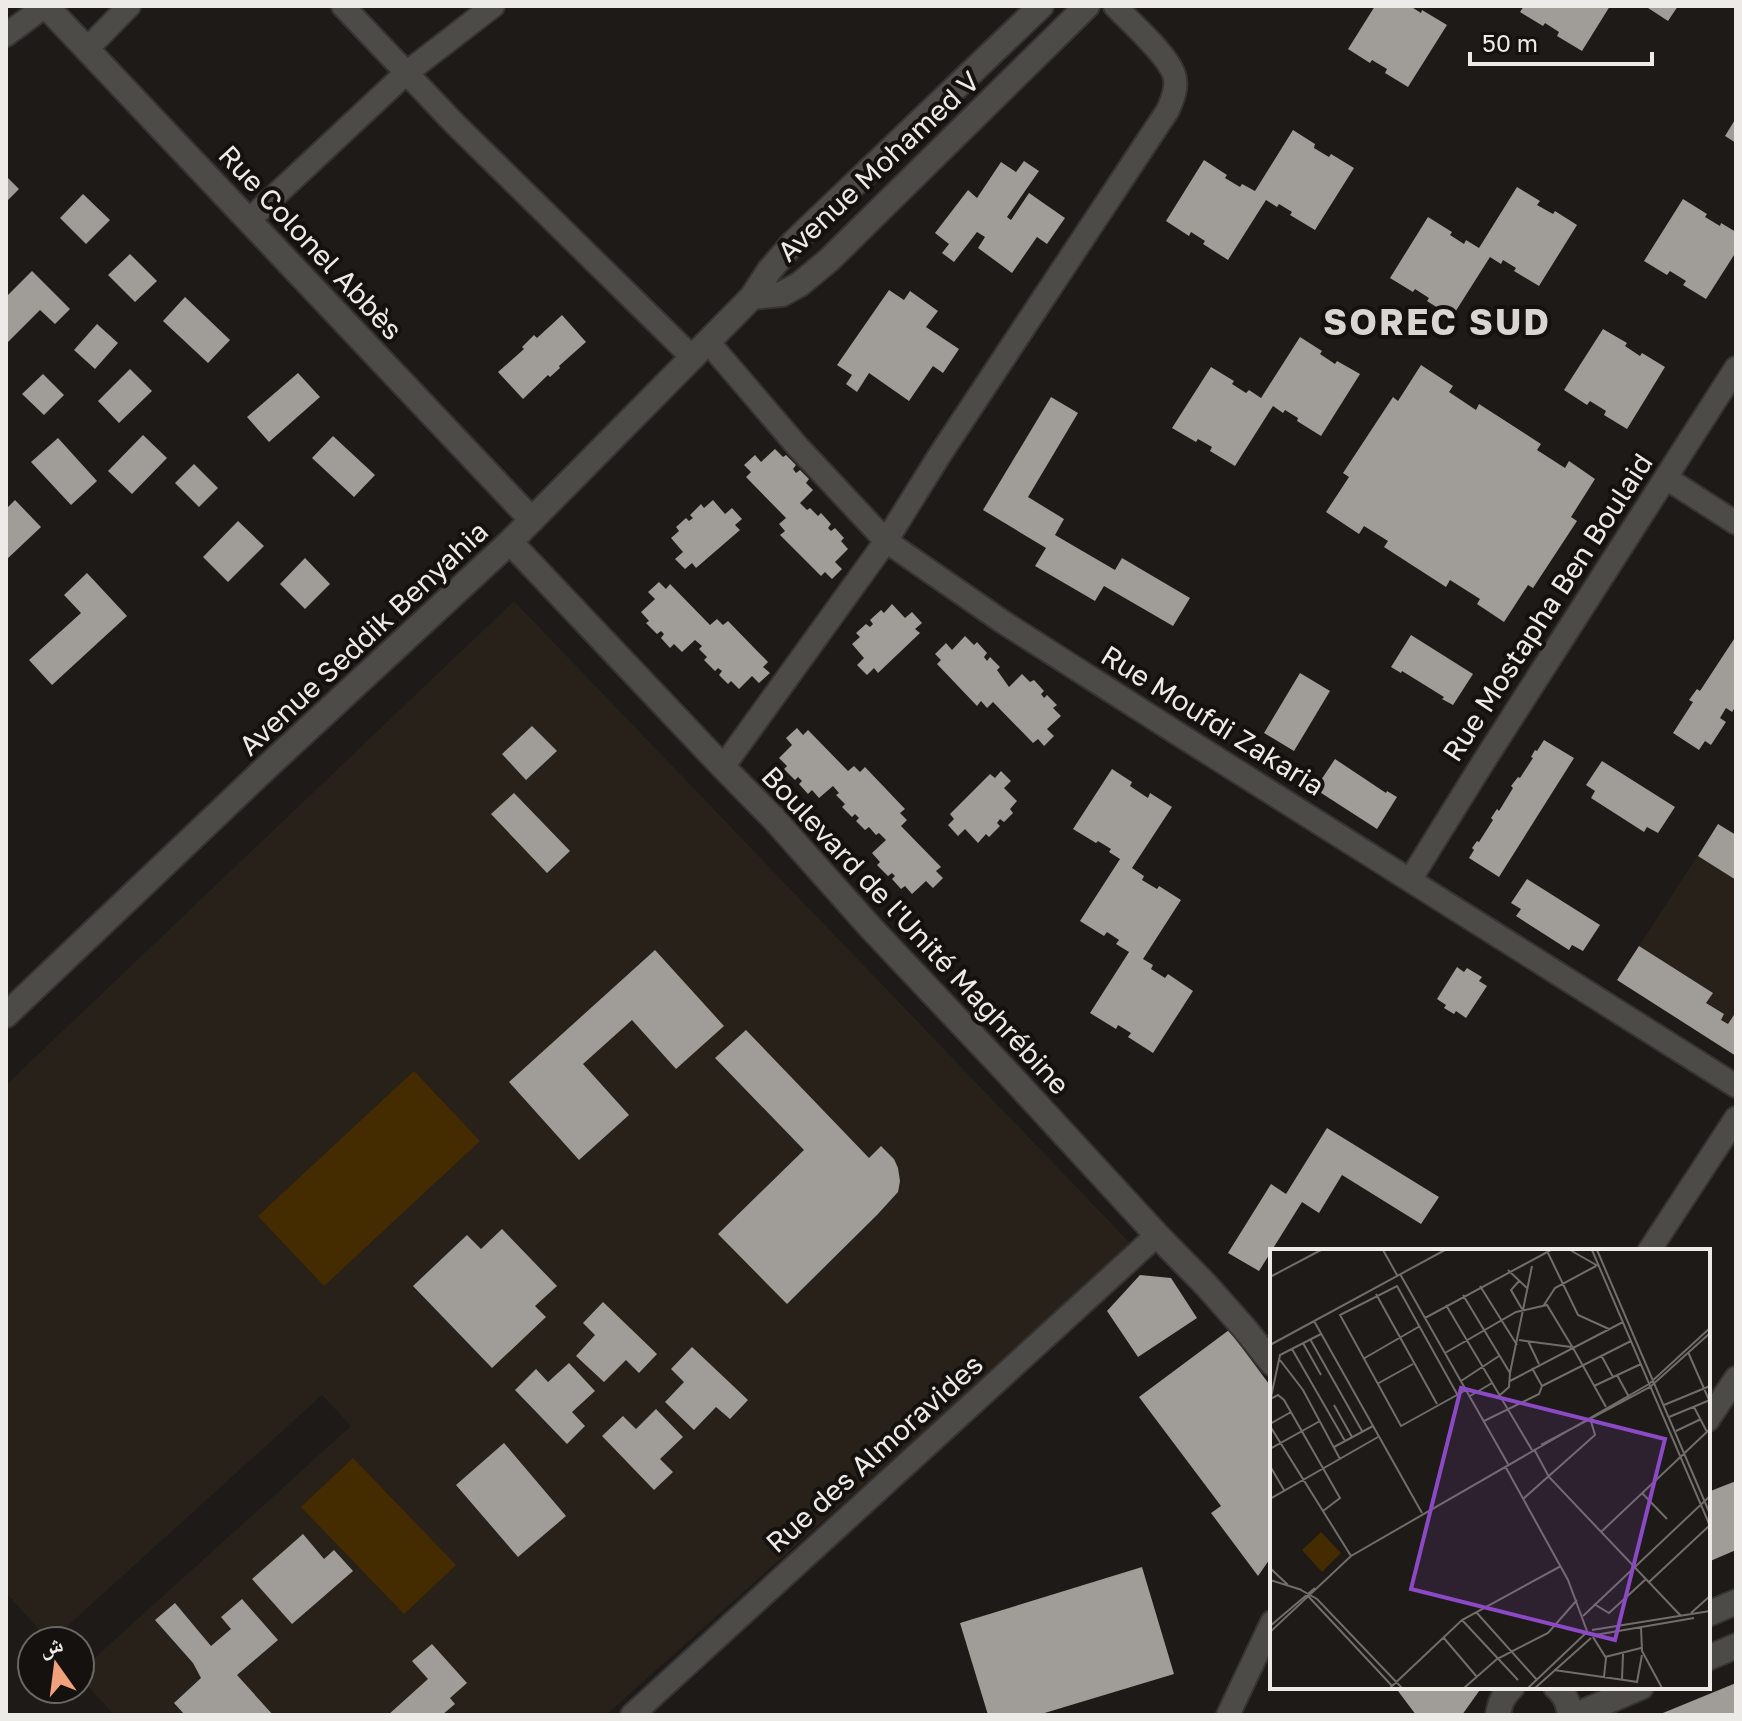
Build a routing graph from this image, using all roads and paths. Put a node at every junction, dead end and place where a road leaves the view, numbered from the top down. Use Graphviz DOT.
graph roads {
  1 [pos="46,6"];
  2 [pos="129,6"];
  3 [pos="343,6"];
  4 [pos="493,6"];
  5 [pos="1041,6"];
  6 [pos="1087,6"];
  7 [pos="1115,6"];
  8 [pos="6,35"];
  9 [pos="87,49"];
  10 [pos="405,74"];
  11 [pos="249,220"];
  12 [pos="752,297"];
  13 [pos="701,350"];
  14 [pos="1736,368"];
  15 [pos="1666,478"];
  16 [pos="532,520"];
  17 [pos="1736,523"];
  18 [pos="886,541"];
  19 [pos="510,542"];
  20 [pos="723,767"];
  21 [pos="1410,880"];
  22 [pos="6,1015"];
  23 [pos="1736,1086"];
  24 [pos="1736,1118"];
  25 [pos="1157,1235"];
  26 [pos="1650,1249"];
  27 [pos="1270,1360"];
  28 [pos="1736,1378"];
  29 [pos="1710,1417"];
  30 [pos="1736,1602"];
  31 [pos="1710,1613"];
  32 [pos="1270,1626"];
  33 [pos="1736,1646"];
  34 [pos="1710,1657"];
  35 [pos="1558,1689"];
  36 [pos="1636,1689"];
  37 [pos="632,1715"];
  38 [pos="1228,1715"];
  39 [pos="1570,1715"];
  40 [pos="1576,1715"];
  1 -- 8 [label="street"];
  1 -- 9 [label="street, Rue Colonel Abbès"];
  2 -- 9 [label="street"];
  3 -- 10 [label="street, Rue Moufdi Zakaria"];
  4 -- 10 [label="street"];
  5 -- 12 [label="street, Avenue Mohamed V"];
  6 -- 12 [label="street, Avenue Mohamed V"];
  7 -- 18 [label="street"];
  9 -- 11 [label="street, Rue Colonel Abbès"];
  10 -- 11 [label="street"];
  10 -- 13 [label="street, Rue Moufdi Zakaria"];
  11 -- 16 [label="street, Rue Colonel Abbès"];
  12 -- 13 [label="street, Avenue Seddik Benyahia"];
  13 -- 16 [label="street, Avenue Seddik Benyahia"];
  13 -- 18 [label="street, Rue Moufdi Zakaria"];
  14 -- 15 [label="street, Rue Mostapha Ben Boulaid"];
  15 -- 17 [label="street"];
  15 -- 21 [label="street, Rue Mostapha Ben Boulaid"];
  16 -- 19 [label="street, Avenue Seddik Benyahia"];
  18 -- 20 [label="street"];
  18 -- 21 [label="street, Rue Moufdi Zakaria"];
  19 -- 20 [label="street, Boulevard de l'Unité Maghrébine"];
  19 -- 22 [label="street, Avenue Seddik Benyahia"];
  20 -- 25 [label="street, Boulevard de l'Unité Maghrébine"];
  21 -- 23 [label="street, Rue Moufdi Zakaria"];
  24 -- 26 [label="street"];
  25 -- 27 [label="street, Boulevard de l'Unité Maghrébine"];
  25 -- 37 [label="street, Rue des Almoravides"];
  28 -- 29 [label="street"];
  30 -- 31 [label="street"];
  32 -- 38 [label="street"];
  33 -- 34 [label="street"];
  35 -- 39 [label="street"];
  36 -- 40 [label="street"];
}
